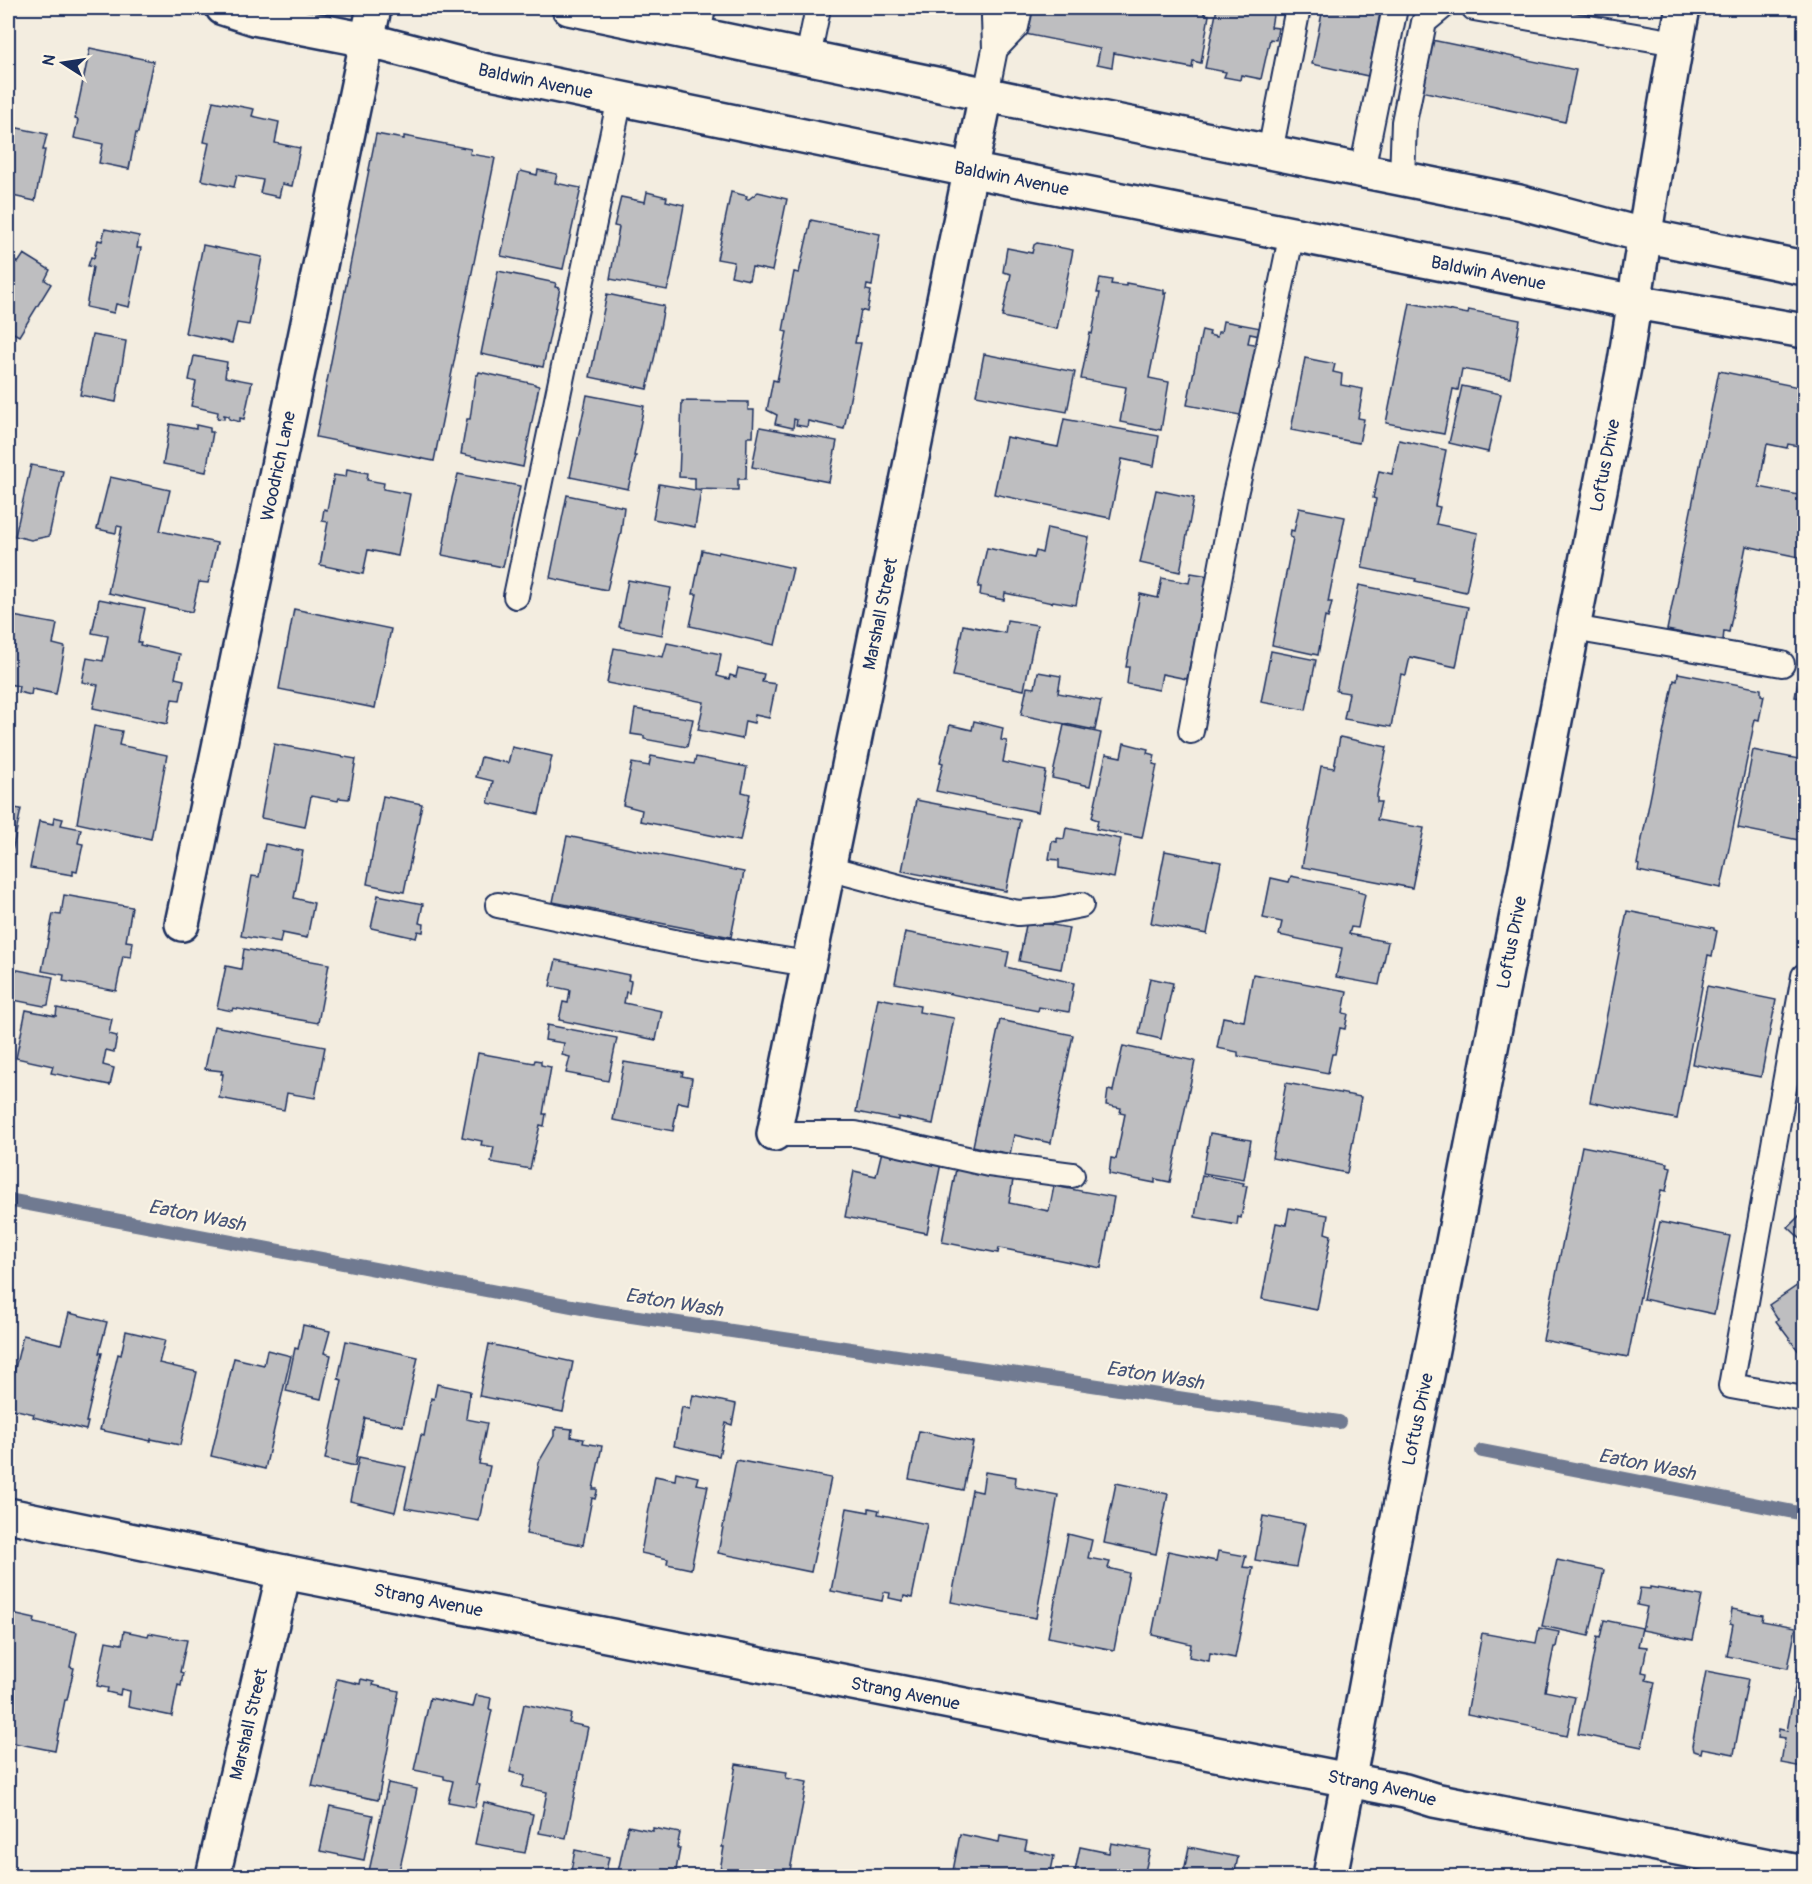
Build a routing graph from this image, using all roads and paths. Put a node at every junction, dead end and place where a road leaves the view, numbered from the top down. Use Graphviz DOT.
graph roads {
  1 [pos="223,8"];
  2 [pos="374,8"];
  3 [pos="569,8"];
  4 [pos="818,8"];
  5 [pos="996,8"];
  6 [pos="1020,8"];
  7 [pos="1298,8"];
  8 [pos="1395,8"];
  9 [pos="1441,8"];
  10 [pos="1474,8"];
  11 [pos="1683,8"];
  12 [pos="701,21"];
  13 [pos="367,40"];
  14 [pos="1676,43"];
  15 [pos="995,49"];
  16 [pos="808,57"];
  17 [pos="986,94"];
  18 [pos="620,98"];
  19 [pos="1270,152"];
  20 [pos="969,170"];
  21 [pos="1362,170"];
  22 [pos="1402,178"];
  23 [pos="1292,233"];
  24 [pos="1643,235"];
  25 [pos="1804,268"];
  26 [pos="1635,302"];
  27 [pos="1804,331"];
  28 [pos="516,596"];
  29 [pos="1573,628"];
  30 [pos="1782,664"];
  31 [pos="1191,731"];
  32 [pos="828,868"];
  33 [pos="498,905"];
  34 [pos="1081,905"];
  35 [pos="183,924"];
  36 [pos="808,964"];
  37 [pos="1804,976"];
  38 [pos="774,1134"];
  39 [pos="1072,1175"];
  40 [pos="1804,1399"];
  41 [pos="8,1515"];
  42 [pos="284,1572"];
  43 [pos="1348,1780"];
  44 [pos="1804,1873"];
  45 [pos="213,1876"];
  46 [pos="1330,1876"];
  1 -- 13 [label="main road, Baldwin Avenue"];
  2 -- 13 [label="main road, Woodrich Lane"];
  3 -- 12 [label="main road"];
  4 -- 16 [label="lane"];
  5 -- 15 [label="lane"];
  6 -- 15 [label="lane"];
  7 -- 19 [label="lane"];
  8 -- 21 [label="lane"];
  9 -- 22 [label="lane"];
  10 -- 14 [label="lane"];
  11 -- 14 [label="main road, Loftus Drive"];
  12 -- 16 [label="main road"];
  13 -- 18 [label="main road, Baldwin Avenue"];
  13 -- 35 [label="main road, Woodrich Lane"];
  14 -- 24 [label="main road, Loftus Drive"];
  15 -- 17 [label="lane"];
  16 -- 17 [label="main road"];
  17 -- 19 [label="main road"];
  17 -- 20 [label="main road, Marshall Street"];
  18 -- 20 [label="main road, Baldwin Avenue"];
  18 -- 28 [label="lane"];
  19 -- 21 [label="main road"];
  20 -- 23 [label="main road, Baldwin Avenue"];
  20 -- 32 [label="main road, Marshall Street"];
  21 -- 22 [label="main road"];
  22 -- 24 [label="main road"];
  23 -- 26 [label="main road, Baldwin Avenue"];
  23 -- 31 [label="lane"];
  24 -- 25 [label="main road"];
  24 -- 26 [label="main road, Loftus Drive"];
  26 -- 27 [label="main road, Baldwin Avenue"];
  26 -- 29 [label="main road, Loftus Drive"];
  29 -- 30 [label="lane"];
  29 -- 43 [label="main road, Loftus Drive"];
  32 -- 34 [label="lane"];
  32 -- 36 [label="main road, Marshall Street"];
  33 -- 36 [label="lane"];
  36 -- 38 [label="main road, Marshall Street"];
  37 -- 40 [label="lane"];
  38 -- 39 [label="lane"];
  41 -- 42 [label="main road, Strang Avenue"];
  42 -- 43 [label="main road, Strang Avenue"];
  42 -- 45 [label="main road, Marshall Street"];
  43 -- 44 [label="main road, Strang Avenue"];
  43 -- 46 [label="main road, Loftus Drive"];
}
